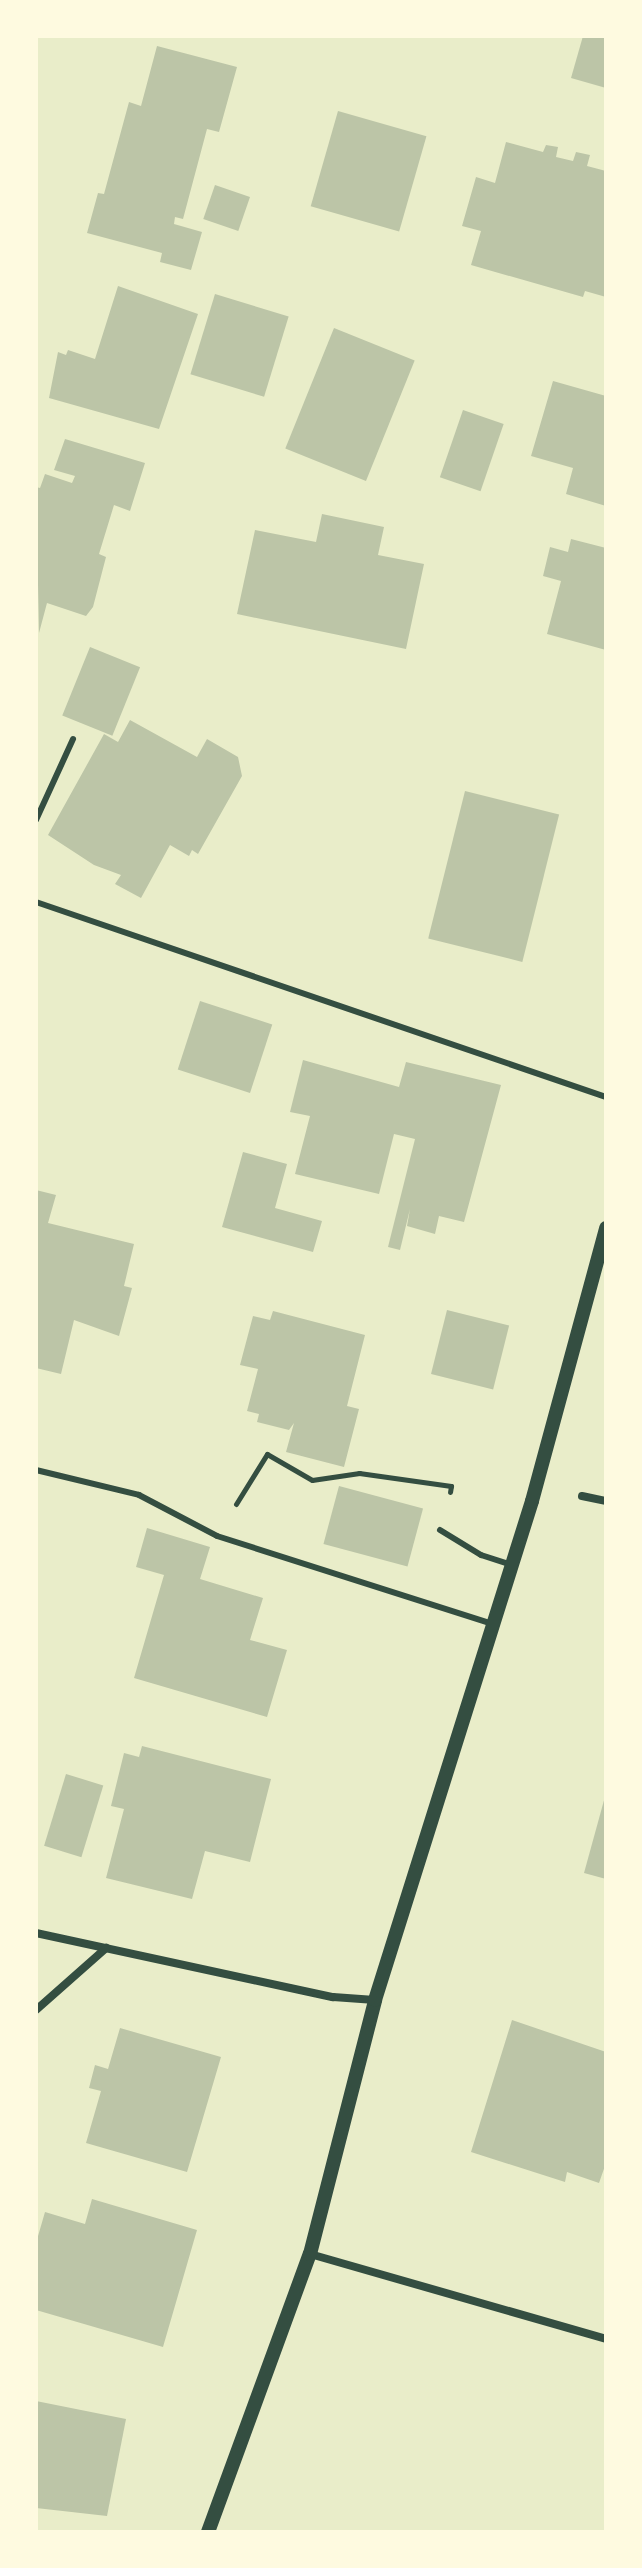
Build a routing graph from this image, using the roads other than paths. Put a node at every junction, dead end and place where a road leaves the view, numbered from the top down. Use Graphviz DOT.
graph roads {
  1 [pos="73,739"];
  2 [pos="36,820"];
  3 [pos="36,902"];
  4 [pos="606,1097"];
  5 [pos="606,1228"];
  6 [pos="36,1470"];
  7 [pos="582,1496"];
  8 [pos="606,1501"];
  9 [pos="440,1530"];
  10 [pos="512,1565"];
  11 [pos="492,1624"];
  12 [pos="36,1933"];
  13 [pos="106,1948"];
  14 [pos="375,2000"];
  15 [pos="36,2010"];
  16 [pos="310,2254"];
  17 [pos="606,2339"];
  18 [pos="208,2532"];
  1 -- 2 [label="lane"];
  3 -- 4 [label="lane"];
  5 -- 10 [label="street"];
  6 -- 11 [label="lane"];
  7 -- 8 [label="street"];
  9 -- 10 [label="lane"];
  10 -- 11 [label="street"];
  11 -- 14 [label="street"];
  12 -- 13 [label="street"];
  13 -- 14 [label="street"];
  13 -- 15 [label="street"];
  14 -- 16 [label="street"];
  16 -- 17 [label="street"];
  16 -- 18 [label="street"];
}
